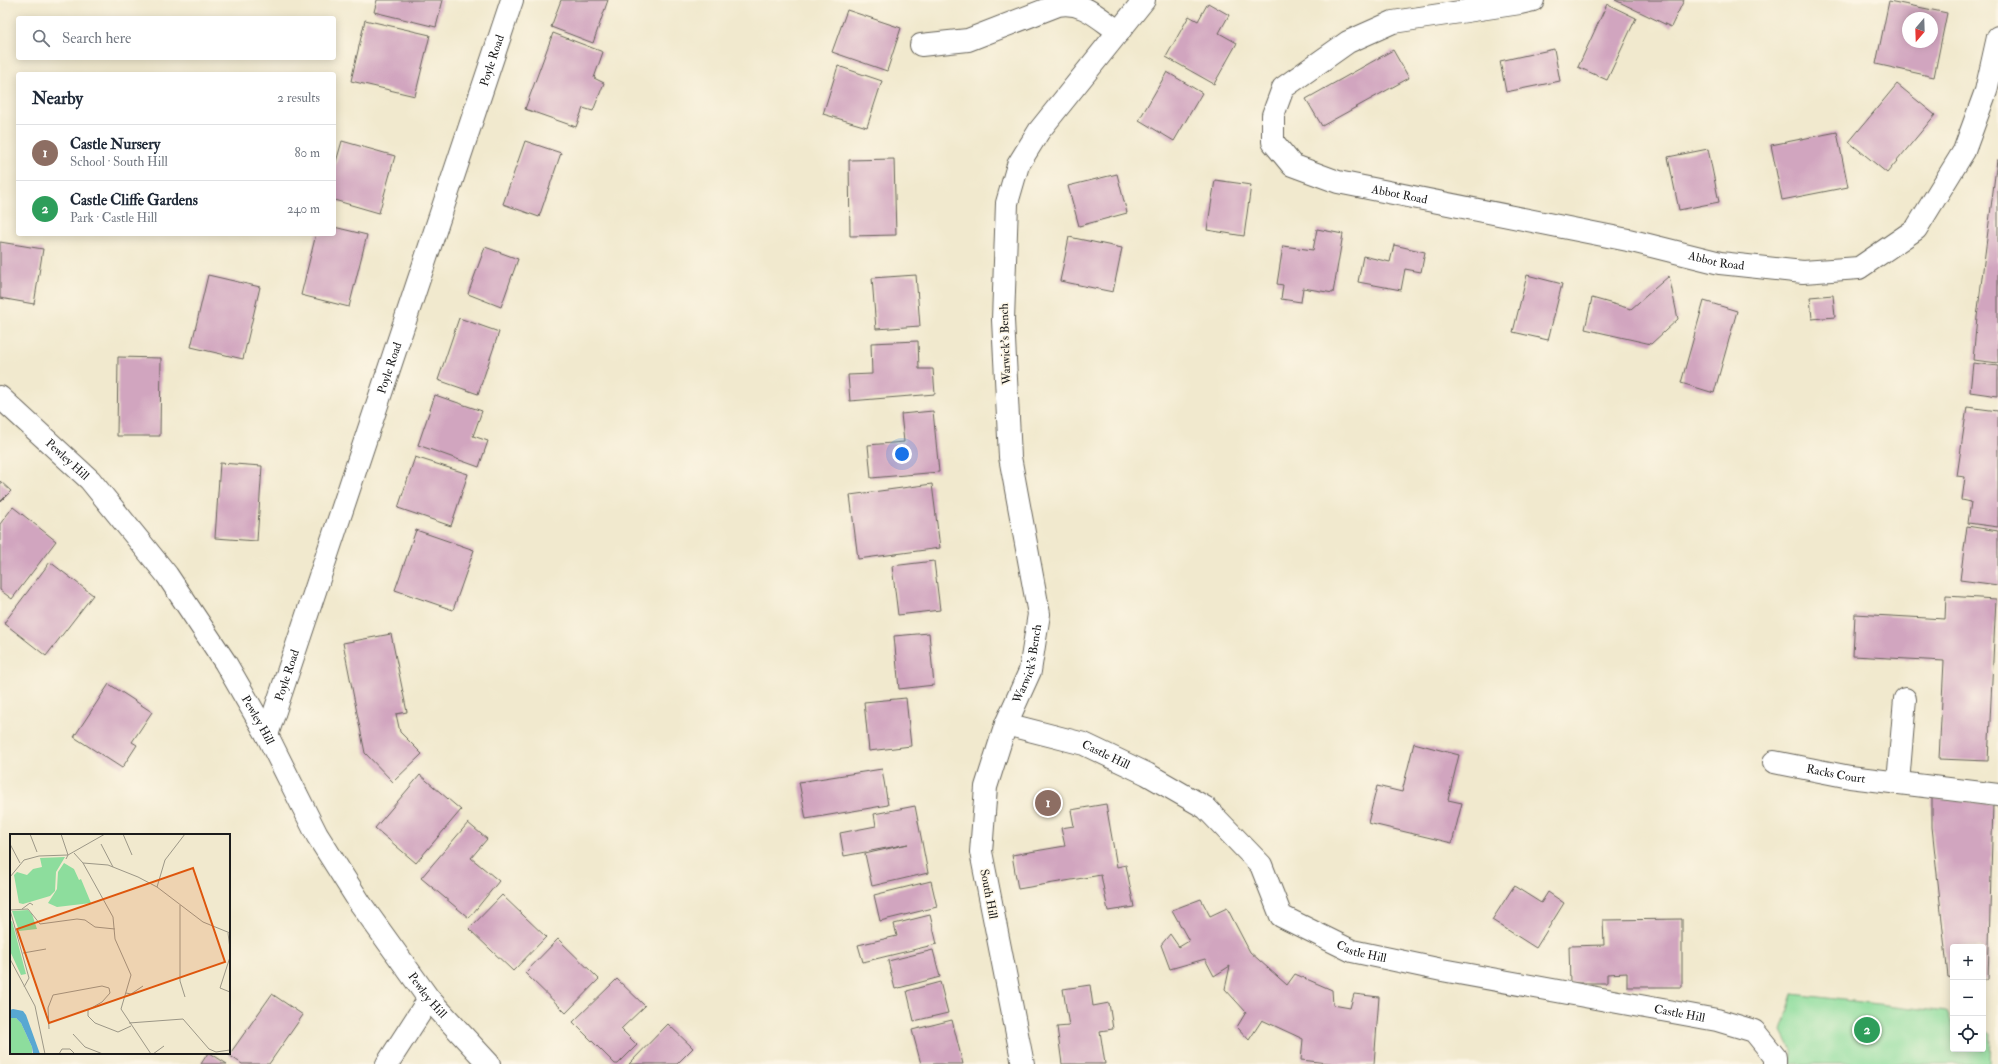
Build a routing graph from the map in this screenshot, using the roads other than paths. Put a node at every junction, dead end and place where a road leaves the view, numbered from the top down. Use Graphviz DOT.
graph roads {
  1 [pos="512,0"];
  2 [pos="1144,0"];
  3 [pos="1533,0"];
  4 [pos="1119,32"];
  5 [pos="1998,37"];
  6 [pos="921,45"];
  7 [pos="0,397"];
  8 [pos="1905,699"];
  9 [pos="1006,724"];
  10 [pos="267,735"];
  11 [pos="1774,762"];
  12 [pos="1898,783"];
  13 [pos="1998,795"];
  14 [pos="429,999"];
  15 [pos="387,1064"];
  16 [pos="489,1064"];
  17 [pos="1023,1064"];
  18 [pos="1775,1064"];
  1 -- 10 [label="street, Poyle Road"];
  2 -- 4 [label="street, Warwick's Bench"];
  3 -- 5 [label="street, Abbot Road"];
  4 -- 6 [label="street"];
  4 -- 9 [label="street, Warwick's Bench"];
  7 -- 10 [label="street, Pewley Hill"];
  8 -- 12 [label="street"];
  9 -- 17 [label="street, South Hill"];
  9 -- 18 [label="street, Castle Hill"];
  10 -- 14 [label="street, Pewley Hill"];
  11 -- 12 [label="street, Racks Court"];
  12 -- 13 [label="street, Racks Court"];
  14 -- 15 [label="street"];
  14 -- 16 [label="street, Pewley Hill"];
}
